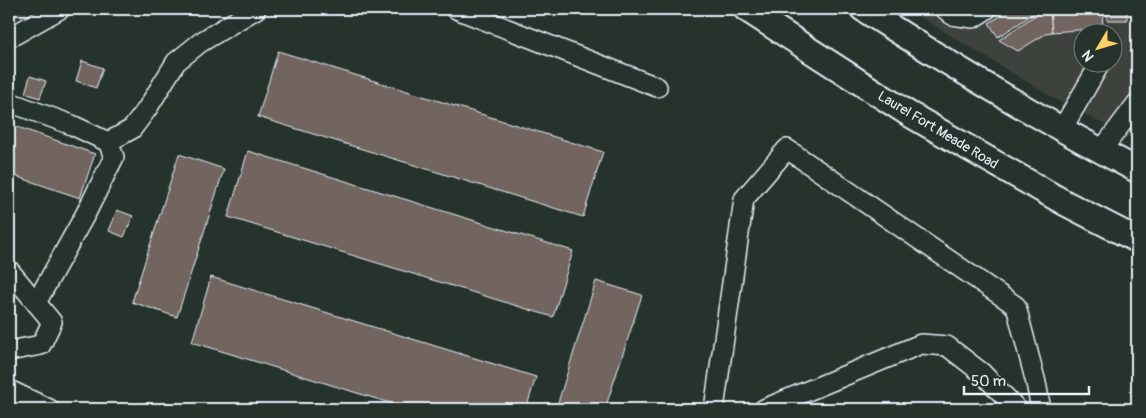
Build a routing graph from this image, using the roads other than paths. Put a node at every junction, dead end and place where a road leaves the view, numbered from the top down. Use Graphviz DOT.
graph roads {
  1 [pos="60,9"];
  2 [pos="256,9"];
  3 [pos="456,9"];
  4 [pos="746,9"];
  5 [pos="863,9"];
  6 [pos="945,9"];
  7 [pos="988,9"];
  8 [pos="9,38"];
  9 [pos="1095,72"];
  10 [pos="657,87"];
  11 [pos="9,102"];
  12 [pos="1137,103"];
  13 [pos="1062,128"];
  14 [pos="108,142"];
  15 [pos="1101,151"];
  16 [pos="1133,163"];
  17 [pos="1137,240"];
  18 [pos="9,270"];
  19 [pos="36,303"];
  20 [pos="9,351"];
  21 [pos="9,390"];
  22 [pos="49,409"];
  23 [pos="714,409"];
  24 [pos="764,409"];
  25 [pos="1017,409"];
  26 [pos="1041,409"];
  1 -- 8 [label="street"];
  2 -- 14 [label="street"];
  3 -- 10 [label="street"];
  4 -- 17 [label="main road, Laurel Fort Meade Road"];
  5 -- 13 [label="main road"];
  6 -- 7 [label="street"];
  9 -- 13 [label="street"];
  11 -- 14 [label="street"];
  12 -- 15 [label="street"];
  13 -- 15 [label="main road"];
  14 -- 19 [label="street"];
  15 -- 16 [label="main road"];
  18 -- 19 [label="street"];
  19 -- 20 [label="street"];
  21 -- 22 [label="street"];
  23 -- 26 [label="street"];
  24 -- 25 [label="street"];
}
